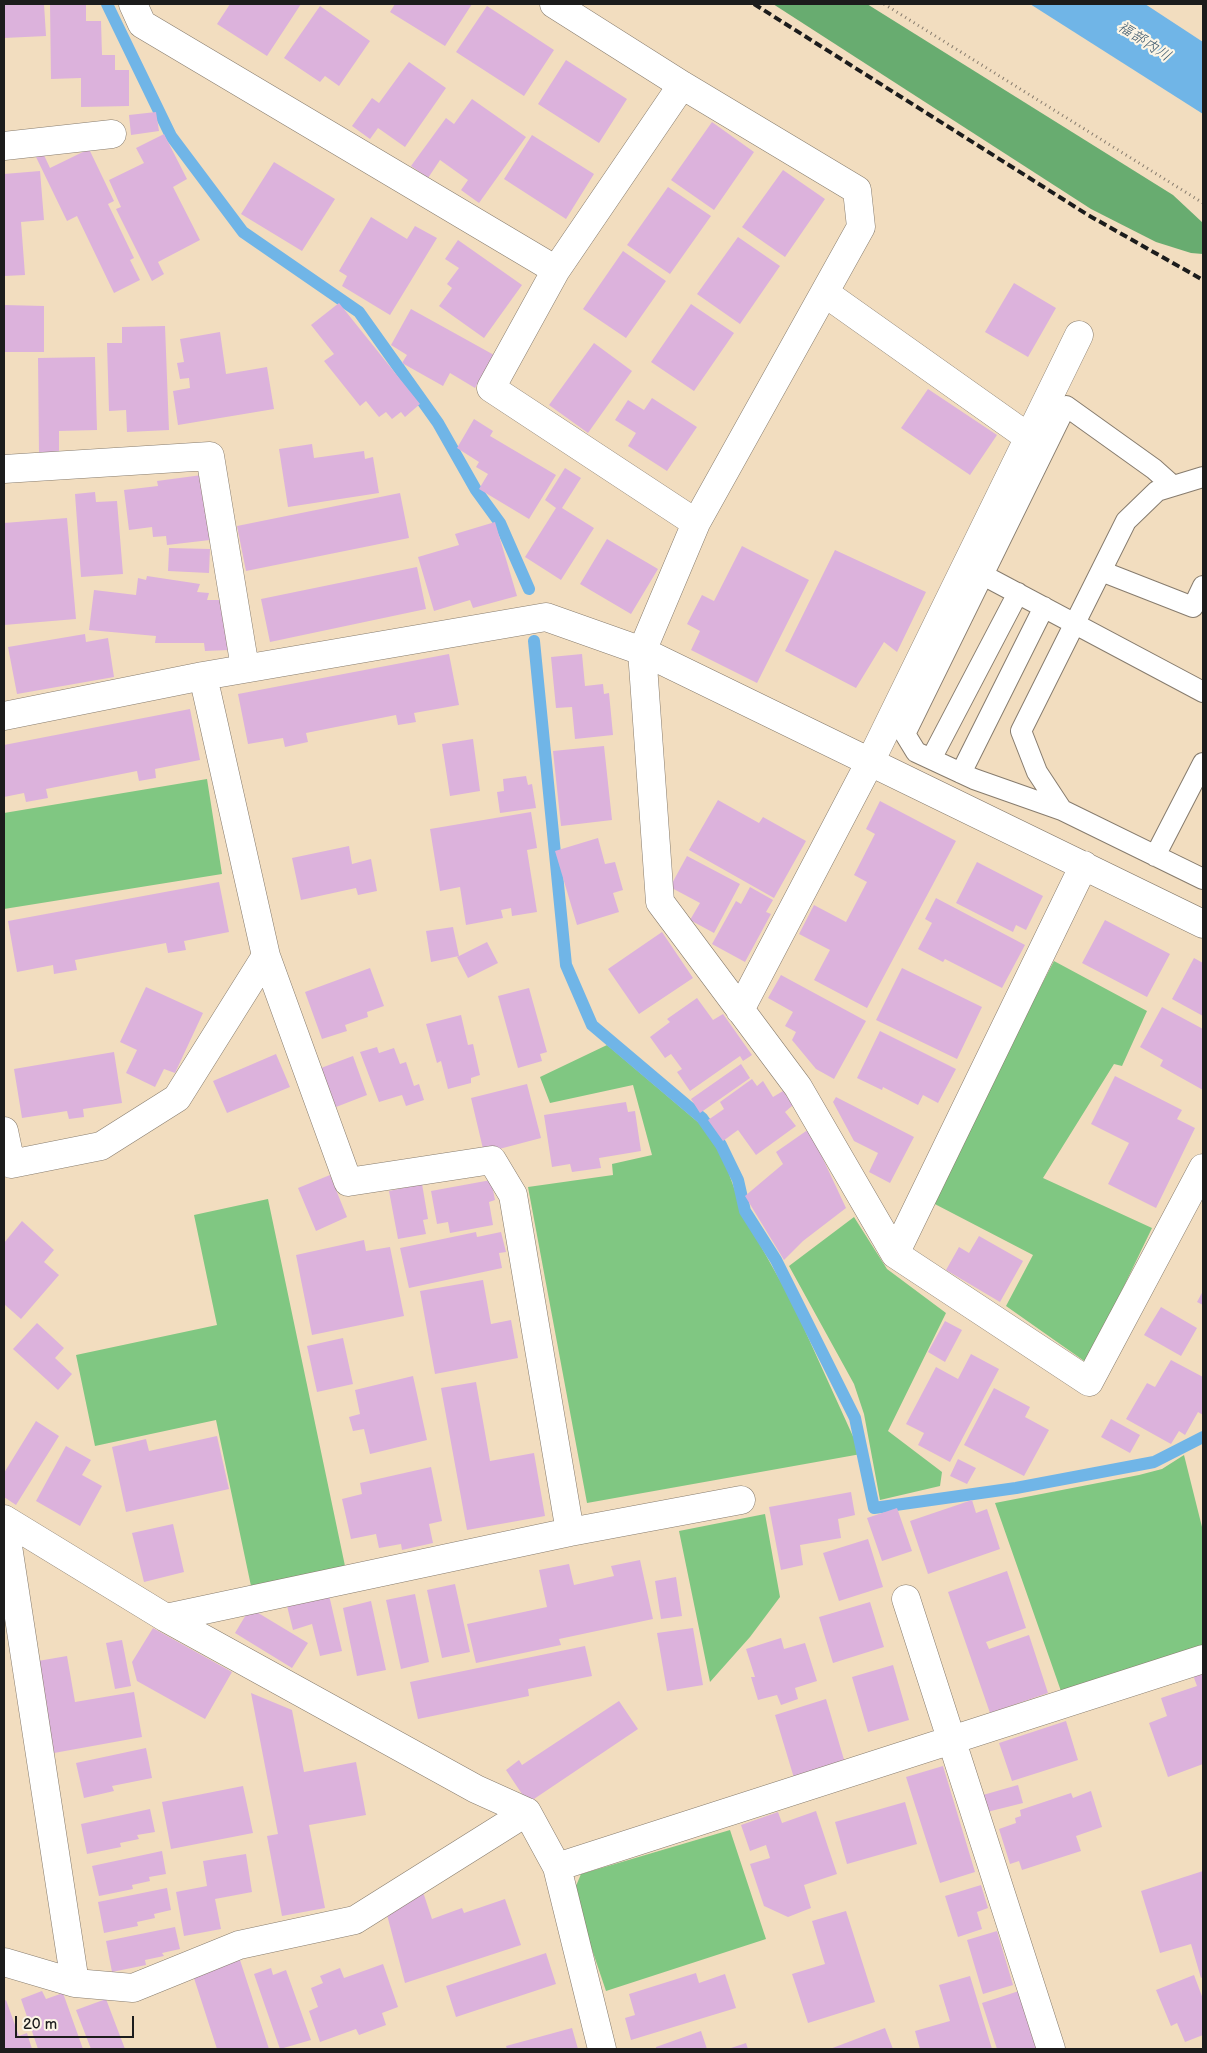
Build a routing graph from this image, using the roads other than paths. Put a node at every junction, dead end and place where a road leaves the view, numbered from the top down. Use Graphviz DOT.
graph roads {
  1 [pos="133,4"];
  2 [pos="554,4"];
  3 [pos="682,86"];
  4 [pos="112,134"];
  5 [pos="4,146"];
  6 [pos="556,270"];
  7 [pos="825,293"];
  8 [pos="1079,335"];
  9 [pos="1028,438"];
  10 [pos="4,469"];
  11 [pos="1203,477"];
  12 [pos="1173,486"];
  13 [pos="696,523"];
  14 [pos="1101,571"];
  15 [pos="983,575"];
  16 [pos="1203,586"];
  17 [pos="1018,593"];
  18 [pos="1044,607"];
  19 [pos="1075,623"];
  20 [pos="642,651"];
  21 [pos="245,668"];
  22 [pos="203,676"];
  23 [pos="1203,692"];
  24 [pos="4,716"];
  25 [pos="932,760"];
  26 [pos="870,762"];
  27 [pos="1203,763"];
  28 [pos="961,773"];
  29 [pos="1062,810"];
  30 [pos="1154,856"];
  31 [pos="1084,865"];
  32 [pos="1201,874"];
  33 [pos="1203,924"];
  34 [pos="266,956"];
  35 [pos="740,1010"];
  36 [pos="4,1132"];
  37 [pos="1203,1168"];
  38 [pos="895,1254"];
  39 [pos="741,1500"];
  40 [pos="4,1520"];
  41 [pos="570,1532"];
  42 [pos="906,1600"];
  43 [pos="166,1618"];
  44 [pos="1203,1659"];
  45 [pos="951,1740"];
  46 [pos="527,1812"];
  47 [pos="558,1867"];
  48 [pos="4,1962"];
  49 [pos="75,1983"];
  50 [pos="602,2049"];
  51 [pos="1051,2049"];
  1 -- 6 [label="street"];
  2 -- 3 [label="street"];
  3 -- 6 [label="street"];
  3 -- 7 [label="street"];
  4 -- 5 [label="street"];
  6 -- 13 [label="street"];
  7 -- 9 [label="street"];
  7 -- 13 [label="street"];
  8 -- 9 [label="street"];
  9 -- 26 [label="street"];
  10 -- 21 [label="street"];
  11 -- 12 [label="lane"];
  12 -- 14 [label="lane"];
  12 -- 15 [label="lane"];
  13 -- 20 [label="street"];
  14 -- 16 [label="lane"];
  14 -- 19 [label="lane"];
  15 -- 17 [label="lane"];
  15 -- 25 [label="lane"];
  17 -- 18 [label="lane"];
  17 -- 25 [label="lane"];
  18 -- 19 [label="lane"];
  18 -- 28 [label="lane"];
  19 -- 23 [label="lane"];
  19 -- 29 [label="lane"];
  20 -- 21 [label="street"];
  20 -- 26 [label="street"];
  20 -- 35 [label="street"];
  21 -- 22 [label="street"];
  22 -- 24 [label="street"];
  22 -- 34 [label="street"];
  25 -- 28 [label="lane"];
  26 -- 31 [label="street"];
  26 -- 35 [label="street"];
  27 -- 30 [label="lane"];
  28 -- 29 [label="lane"];
  29 -- 30 [label="lane"];
  30 -- 32 [label="lane"];
  31 -- 33 [label="street"];
  31 -- 38 [label="street"];
  34 -- 36 [label="street"];
  34 -- 41 [label="street"];
  35 -- 38 [label="street"];
  37 -- 38 [label="street"];
  39 -- 41 [label="street"];
  40 -- 43 [label="street"];
  40 -- 49 [label="street"];
  41 -- 43 [label="street"];
  42 -- 45 [label="street"];
  43 -- 46 [label="street"];
  44 -- 45 [label="street"];
  45 -- 47 [label="street"];
  45 -- 51 [label="street"];
  46 -- 47 [label="street"];
  46 -- 49 [label="street"];
  47 -- 50 [label="street"];
  48 -- 49 [label="street"];
}
